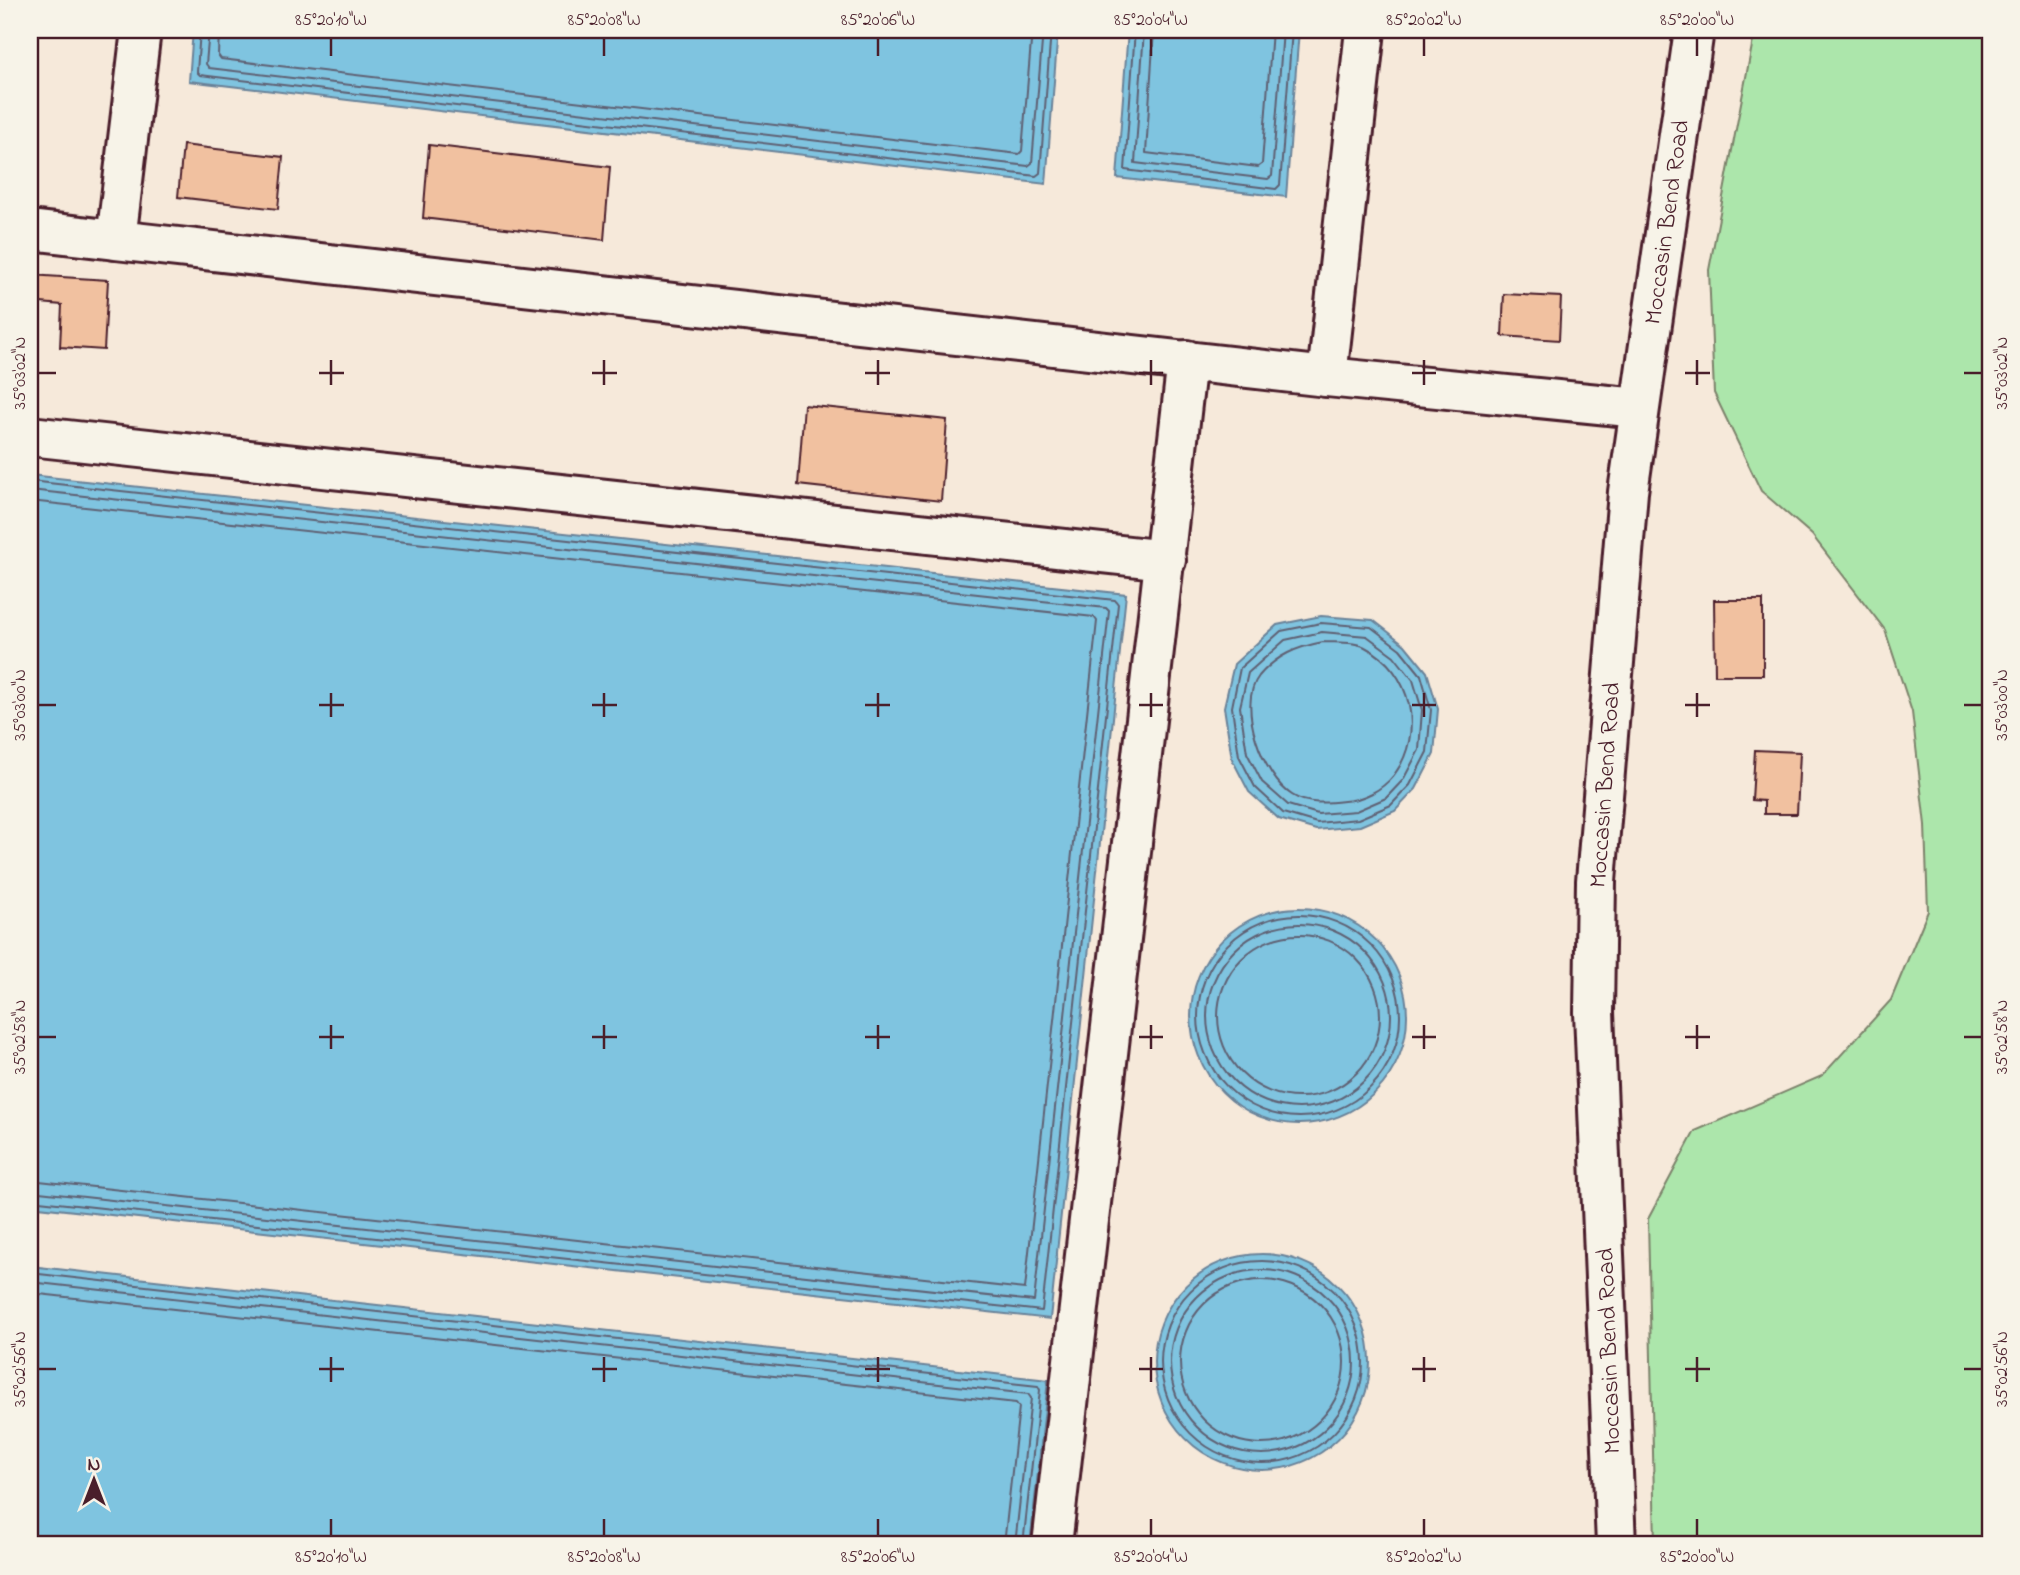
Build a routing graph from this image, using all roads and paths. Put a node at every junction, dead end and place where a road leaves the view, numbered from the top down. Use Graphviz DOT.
graph roads {
  1 [pos="141,30"];
  2 [pos="1365,30"];
  3 [pos="1694,30"];
  4 [pos="30,230"];
  5 [pos="116,240"];
  6 [pos="1187,360"];
  7 [pos="1327,377"];
  8 [pos="1639,408"];
  9 [pos="30,436"];
  10 [pos="1166,560"];
  11 [pos="1052,1545"];
  12 [pos="1616,1545"];
  1 -- 5 [label="street"];
  2 -- 7 [label="street"];
  3 -- 8 [label="street, Moccasin Bend Road"];
  4 -- 5 [label="street"];
  5 -- 6 [label="street"];
  6 -- 7 [label="street"];
  6 -- 10 [label="street"];
  7 -- 8 [label="street"];
  8 -- 12 [label="street, Moccasin Bend Road"];
  9 -- 10 [label="street"];
  10 -- 11 [label="street"];
}
